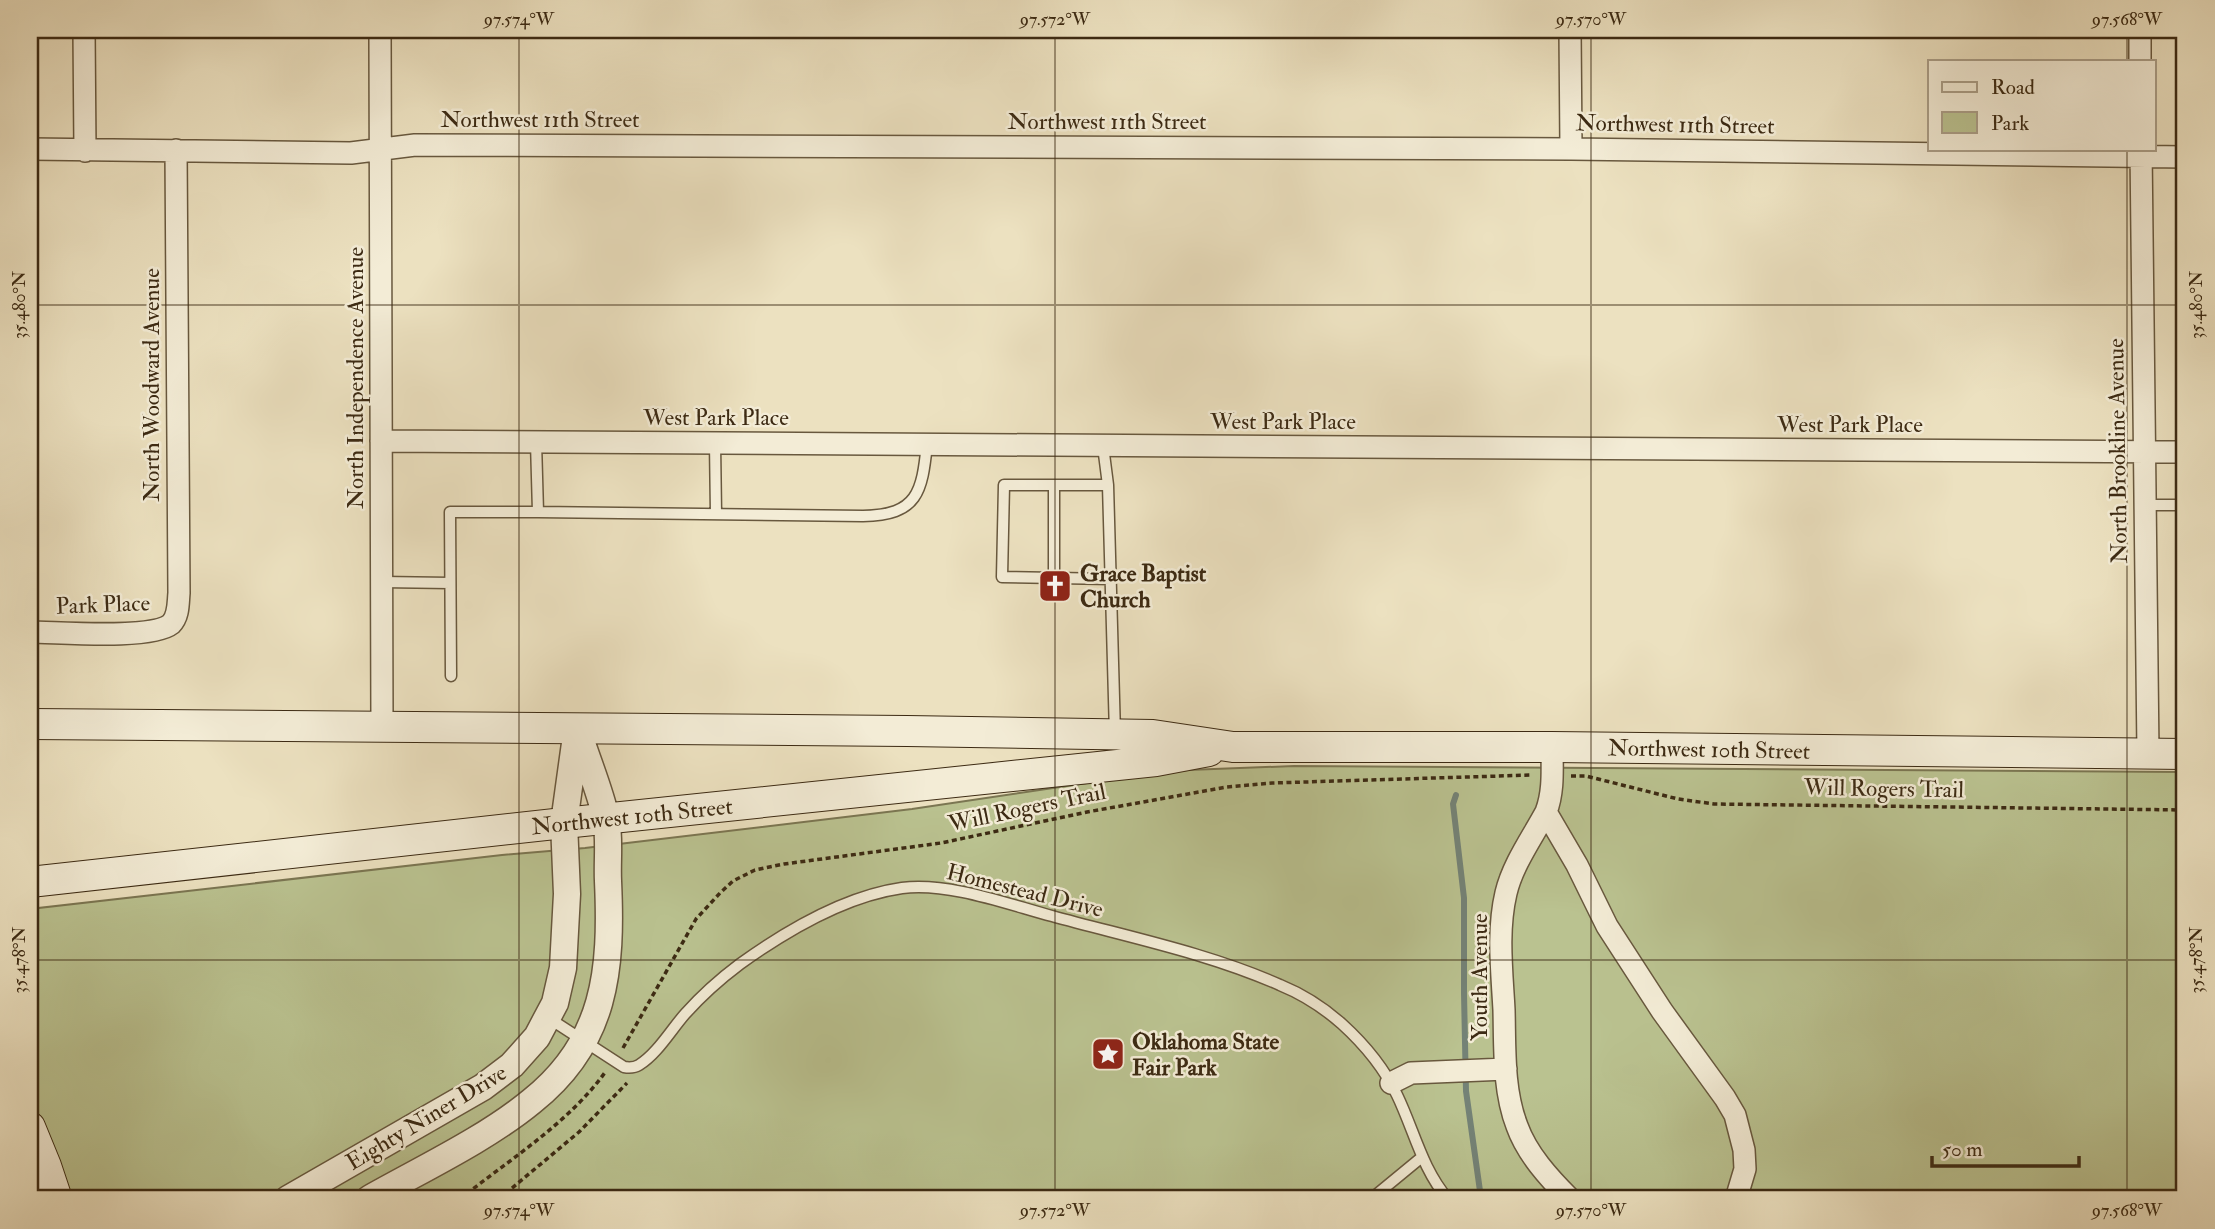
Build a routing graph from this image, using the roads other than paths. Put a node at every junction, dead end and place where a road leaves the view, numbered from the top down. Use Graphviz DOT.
graph roads {
  1 [pos="84,30"];
  2 [pos="380,30"];
  3 [pos="1570,30"];
  4 [pos="2140,30"];
  5 [pos="2140,60"];
  6 [pos="30,149"];
  7 [pos="380,149"];
  8 [pos="1571,149"];
  9 [pos="176,150"];
  10 [pos="85,151"];
  11 [pos="2141,153"];
  12 [pos="2185,157"];
  13 [pos="381,441"];
  14 [pos="536,442"];
  15 [pos="715,443"];
  16 [pos="927,444"];
  17 [pos="1103,446"];
  18 [pos="2143,452"];
  19 [pos="2185,452"];
  20 [pos="1108,485"];
  21 [pos="1054,487"];
  22 [pos="2144,505"];
  23 [pos="2185,505"];
  24 [pos="538,512"];
  25 [pos="716,514"];
  26 [pos="1054,578"];
  27 [pos="1111,579"];
  28 [pos="382,582"];
  29 [pos="450,583"];
  30 [pos="174,619"];
  31 [pos="30,632"];
  32 [pos="451,676"];
  33 [pos="39,724"];
  34 [pos="382,726"];
  35 [pos="578,729"];
  36 [pos="1115,735"];
  37 [pos="1233,747"];
  38 [pos="1552,747"];
  39 [pos="2148,753"];
  40 [pos="2185,754"];
  41 [pos="1546,812"];
  42 [pos="606,819"];
  43 [pos="564,823"];
  44 [pos="30,882"];
  45 [pos="547,1017"];
  46 [pos="585,1040"];
  47 [pos="1506,1069"];
  48 [pos="1391,1083"];
  49 [pos="30,1126"];
  50 [pos="1422,1157"];
  51 [pos="57,1199"];
  52 [pos="288,1199"];
  53 [pos="369,1199"];
  54 [pos="1371,1199"];
  55 [pos="1448,1199"];
  56 [pos="1570,1199"];
  57 [pos="1737,1199"];
  1 -- 10 [label="street"];
  2 -- 7 [label="street, North Independence Avenue"];
  3 -- 8 [label="street"];
  4 -- 5 [label="street"];
  6 -- 10 [label="street, Northwest 11th Street"];
  7 -- 8 [label="street, Northwest 11th Street"];
  7 -- 9 [label="street, Northwest 11th Street"];
  7 -- 13 [label="street, North Independence Avenue"];
  8 -- 11 [label="street, Northwest 11th Street"];
  9 -- 10 [label="street, Northwest 11th Street"];
  9 -- 30 [label="street, North Woodward Avenue"];
  11 -- 12 [label="street, Northwest 11th Street"];
  11 -- 18 [label="street, North Brookline Avenue"];
  13 -- 14 [label="street, West Park Place"];
  13 -- 28 [label="street, North Independence Avenue"];
  14 -- 15 [label="street, West Park Place"];
  14 -- 24 [label="lane"];
  15 -- 16 [label="street, West Park Place"];
  15 -- 25 [label="lane"];
  16 -- 17 [label="street, West Park Place"];
  16 -- 25 [label="lane"];
  17 -- 18 [label="street, West Park Place"];
  17 -- 20 [label="lane"];
  18 -- 19 [label="street, West Park Place"];
  18 -- 22 [label="street, North Brookline Avenue"];
  20 -- 21 [label="lane"];
  20 -- 27 [label="lane"];
  21 -- 26 [label="lane"];
  21 -- 26 [label="lane"];
  22 -- 23 [label="lane"];
  22 -- 39 [label="street, North Brookline Avenue"];
  24 -- 25 [label="lane"];
  24 -- 29 [label="lane"];
  26 -- 27 [label="lane"];
  27 -- 36 [label="lane"];
  28 -- 29 [label="lane"];
  28 -- 34 [label="street, North Independence Avenue"];
  29 -- 32 [label="lane"];
  30 -- 31 [label="street, Park Place"];
  33 -- 34 [label="main road, Northwest 10th Street"];
  34 -- 35 [label="main road, Northwest 10th Street"];
  35 -- 36 [label="main road, Northwest 10th Street"];
  35 -- 42 [label="street, Eighty Niner Drive"];
  35 -- 43 [label="street, Eighty Niner Drive"];
  36 -- 37 [label="main road, Northwest 10th Street"];
  37 -- 38 [label="main road, Northwest 10th Street"];
  37 -- 42 [label="main road, Northwest 10th Street"];
  38 -- 39 [label="main road, Northwest 10th Street"];
  38 -- 41 [label="street, Youth Avenue"];
  39 -- 40 [label="main road, Northwest 10th Street"];
  41 -- 47 [label="street, Youth Avenue"];
  41 -- 57 [label="street"];
  42 -- 43 [label="main road, Northwest 10th Street"];
  42 -- 46 [label="street, Eighty Niner Drive"];
  43 -- 44 [label="main road, Northwest 10th Street"];
  43 -- 45 [label="street, Eighty Niner Drive"];
  45 -- 46 [label="lane"];
  45 -- 52 [label="street, Eighty Niner Drive"];
  46 -- 48 [label="lane, Homestead Drive"];
  46 -- 53 [label="street, Eighty Niner Drive"];
  47 -- 48 [label="street"];
  47 -- 56 [label="street, Youth Avenue"];
  48 -- 50 [label="lane, Homestead Drive"];
  49 -- 51 [label="main road"];
  50 -- 54 [label="lane"];
  50 -- 55 [label="lane, Homestead Drive"];
}
